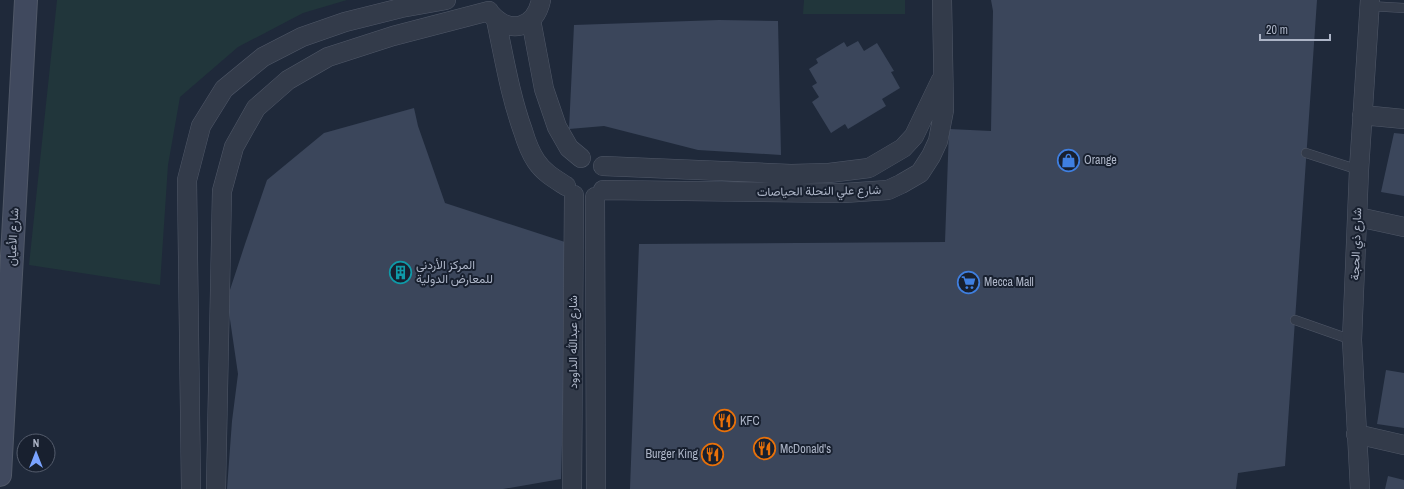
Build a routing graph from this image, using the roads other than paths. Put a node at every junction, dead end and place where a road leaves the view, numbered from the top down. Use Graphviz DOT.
graph roads {
  1 [pos="26,0"];
  2 [pos="446,0"];
  3 [pos="541,0"];
  4 [pos="942,0"];
  5 [pos="1369,3"];
  6 [pos="1404,8"];
  7 [pos="490,10"];
  8 [pos="531,20"];
  9 [pos="943,75"];
  10 [pos="1362,115"];
  11 [pos="1404,119"];
  12 [pos="903,148"];
  13 [pos="1306,153"];
  14 [pos="581,158"];
  15 [pos="603,166"];
  16 [pos="1359,170"];
  17 [pos="920,173"];
  18 [pos="570,191"];
  19 [pos="599,193"];
  20 [pos="1358,217"];
  21 [pos="1404,227"];
  22 [pos="1295,320"];
  23 [pos="1352,340"];
  24 [pos="1356,434"];
  25 [pos="1404,445"];
  26 [pos="0,475"];
  27 [pos="191,489"];
  28 [pos="216,489"];
  29 [pos="572,489"];
  30 [pos="596,489"];
  31 [pos="1360,489"];
  1 -- 26 [label="street, شارع الأعيان"];
  2 -- 27 [label="street"];
  3 -- 8 [label="street"];
  4 -- 9 [label="street"];
  5 -- 6 [label="lane"];
  5 -- 10 [label="street, شارع ذي الحجة"];
  7 -- 8 [label="street"];
  7 -- 18 [label="street"];
  7 -- 28 [label="street"];
  8 -- 14 [label="street"];
  9 -- 12 [label="street, شارع علي النحلة الحياصات"];
  9 -- 17 [label="street, شارع علي النحلة الحياصات"];
  10 -- 11 [label="street"];
  10 -- 16 [label="street, شارع ذي الحجة"];
  12 -- 15 [label="street, شارع علي النحلة الحياصات"];
  12 -- 17 [label="street"];
  13 -- 16 [label="lane"];
  14 -- 15 [label="street"];
  14 -- 18 [label="street"];
  15 -- 19 [label="street"];
  16 -- 20 [label="street, شارع ذي الحجة"];
  17 -- 19 [label="street, شارع علي النحلة الحياصات"];
  18 -- 19 [label="street"];
  18 -- 29 [label="street, شارع عبدالله الداوود"];
  19 -- 30 [label="street, شارع عبدالله الداوود"];
  20 -- 21 [label="street"];
  20 -- 23 [label="street, شارع ذي الحجة"];
  22 -- 23 [label="lane"];
  23 -- 24 [label="street, شارع ذي الحجة"];
  24 -- 25 [label="street"];
  24 -- 31 [label="street, شارع ذي الحجة"];
}
